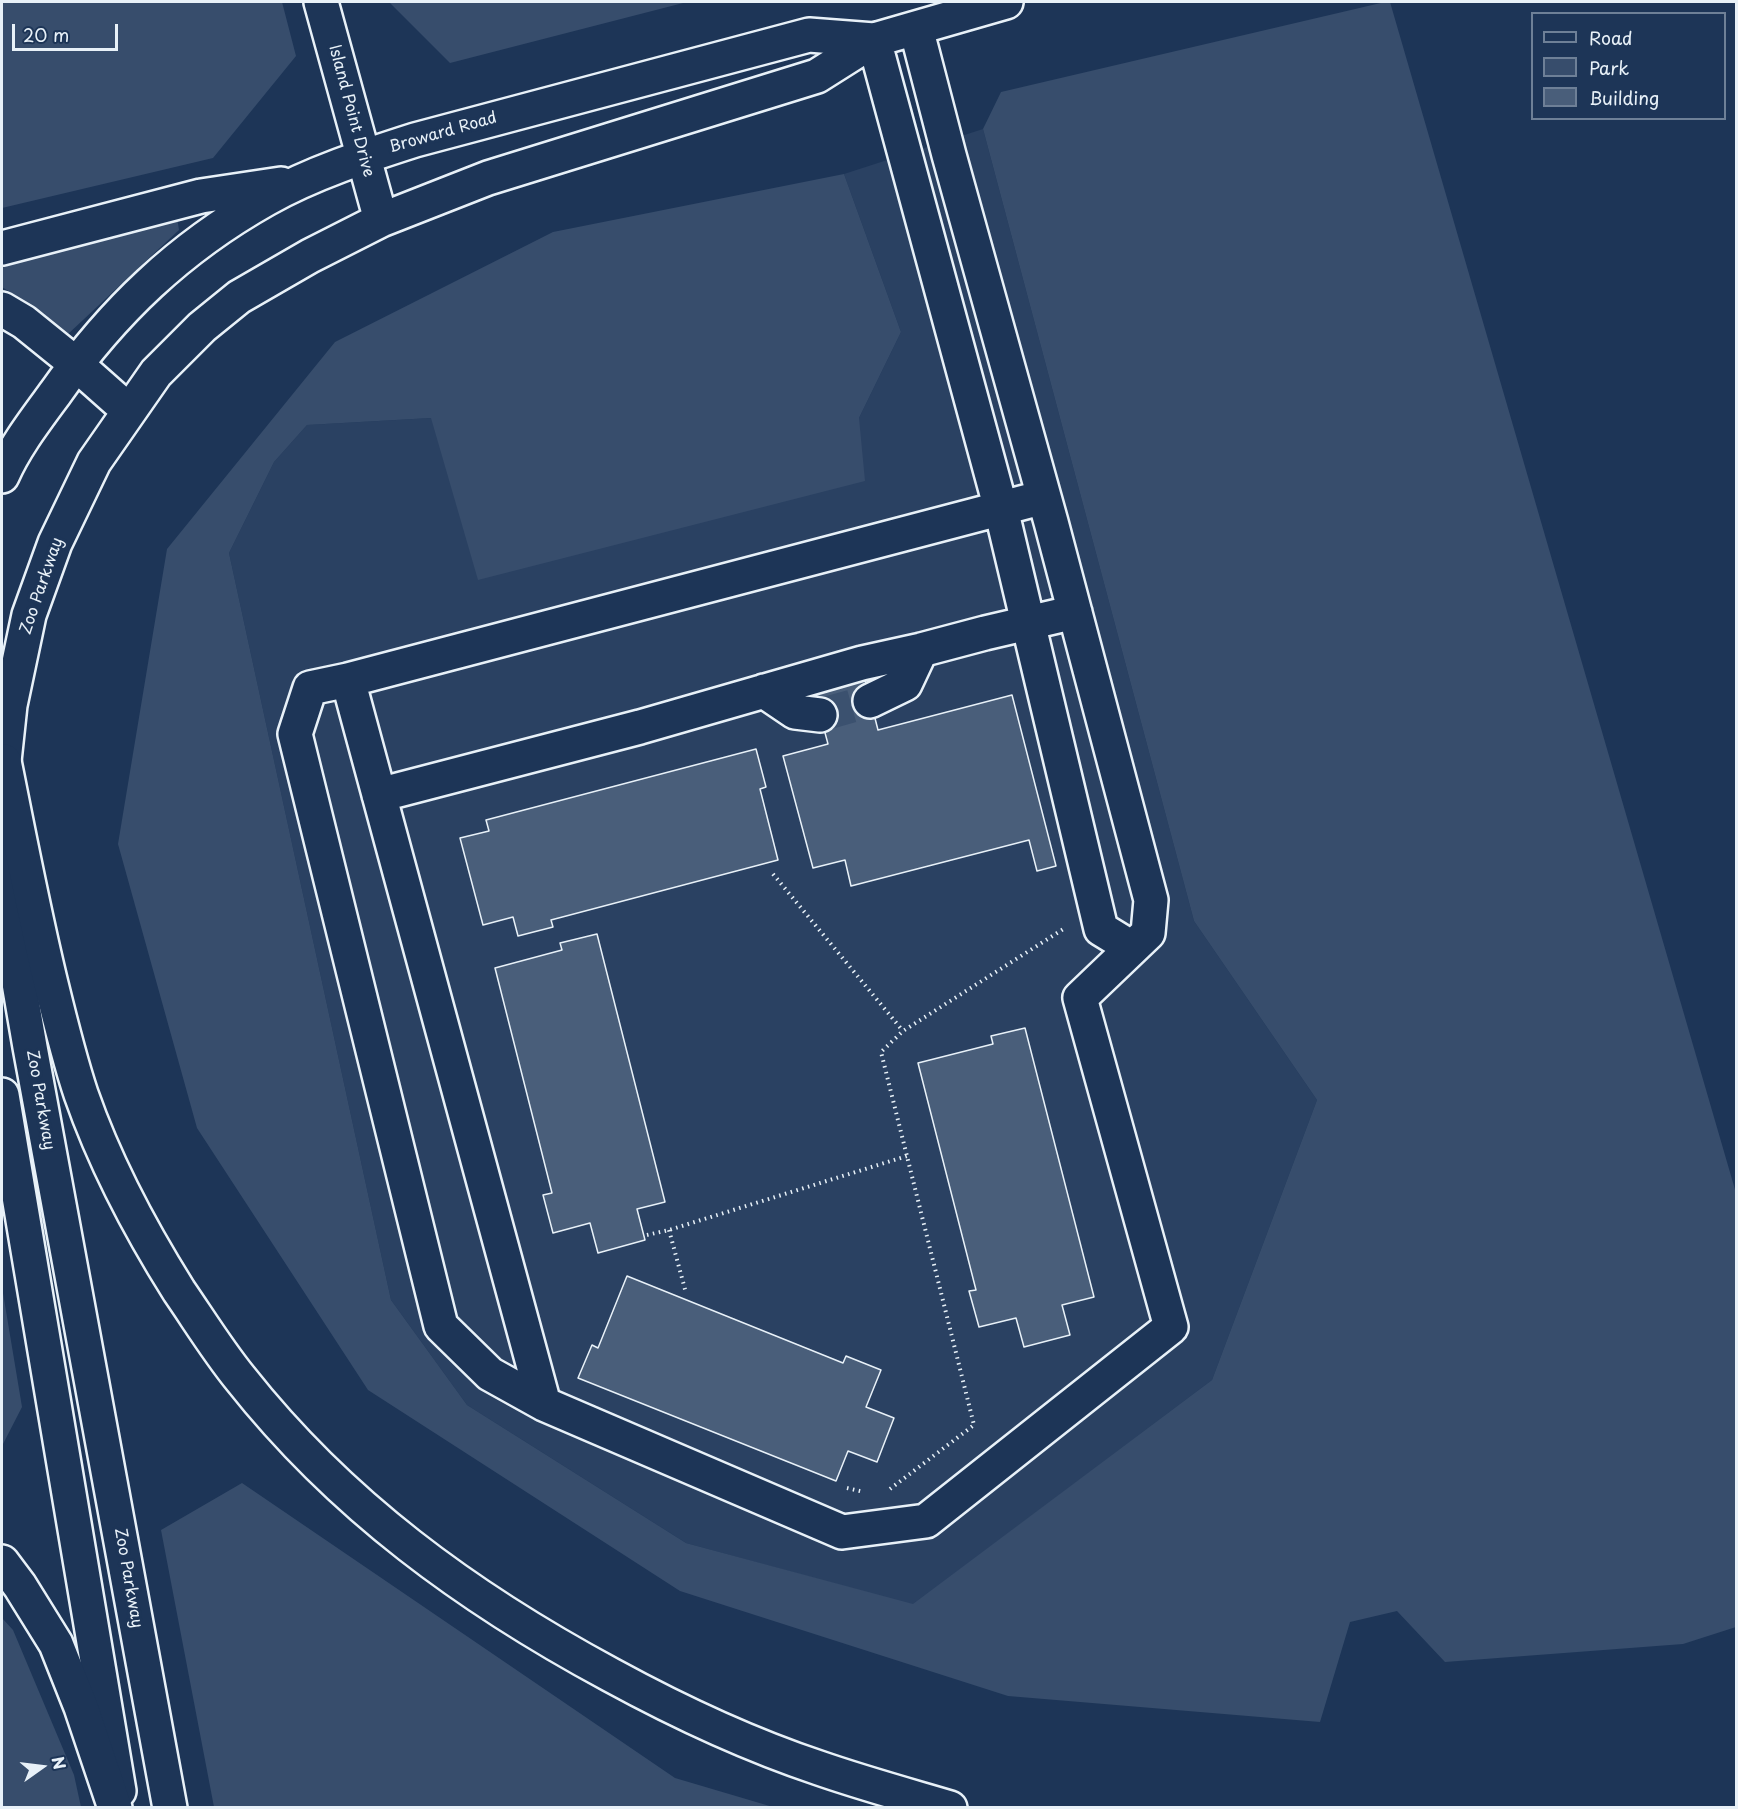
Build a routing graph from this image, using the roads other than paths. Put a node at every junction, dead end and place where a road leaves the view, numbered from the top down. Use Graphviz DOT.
graph roads {
  1 [pos="321,2"];
  2 [pos="1006,2"];
  3 [pos="916,28"];
  4 [pos="874,40"];
  5 [pos="363,157"];
  6 [pos="309,179"];
  7 [pos="381,220"];
  8 [pos="2,248"];
  9 [pos="2,309"];
  10 [pos="75,364"];
  11 [pos="129,411"];
  12 [pos="3,462"];
  13 [pos="1044,497"];
  14 [pos="1001,509"];
  15 [pos="1075,612"];
  16 [pos="1028,623"];
  17 [pos="921,651"];
  18 [pos="348,680"];
  19 [pos="764,691"];
  20 [pos="870,701"];
  21 [pos="820,715"];
  22 [pos="4,761"];
  23 [pos="379,795"];
  24 [pos="1132,948"];
  25 [pos="2,1095"];
  26 [pos="544,1404"];
  27 [pos="2,1562"];
  28 [pos="115,1808"];
  29 [pos="122,1808"];
  30 [pos="170,1808"];
  31 [pos="950,1808"];
  1 -- 5 [label="main road, Island Point Drive"];
  2 -- 3 [label="main road, Broward Road"];
  3 -- 4 [label="main road, Broward Road"];
  3 -- 13 [label="main road"];
  4 -- 5 [label="main road, Broward Road"];
  4 -- 7 [label="main road, Broward Road"];
  4 -- 14 [label="main road"];
  5 -- 6 [label="main road, Broward Road"];
  5 -- 7 [label="main road, Island Point Drive"];
  6 -- 8 [label="main road"];
  6 -- 10 [label="main road, Broward Road"];
  7 -- 11 [label="main road, Broward Road"];
  9 -- 10 [label="main road"];
  10 -- 11 [label="main road"];
  10 -- 12 [label="main road"];
  11 -- 22 [label="main road, Zoo Parkway"];
  13 -- 14 [label="main road"];
  13 -- 15 [label="main road"];
  14 -- 16 [label="main road"];
  14 -- 18 [label="main road"];
  15 -- 16 [label="main road"];
  15 -- 24 [label="main road"];
  16 -- 17 [label="main road"];
  16 -- 24 [label="main road"];
  17 -- 19 [label="main road"];
  17 -- 20 [label="main road"];
  18 -- 23 [label="main road"];
  18 -- 26 [label="main road"];
  19 -- 21 [label="main road"];
  19 -- 23 [label="main road"];
  22 -- 30 [label="main road, Zoo Parkway"];
  22 -- 31 [label="main road"];
  23 -- 26 [label="main road"];
  24 -- 26 [label="main road"];
  25 -- 29 [label="main road"];
  27 -- 28 [label="main road"];
}
